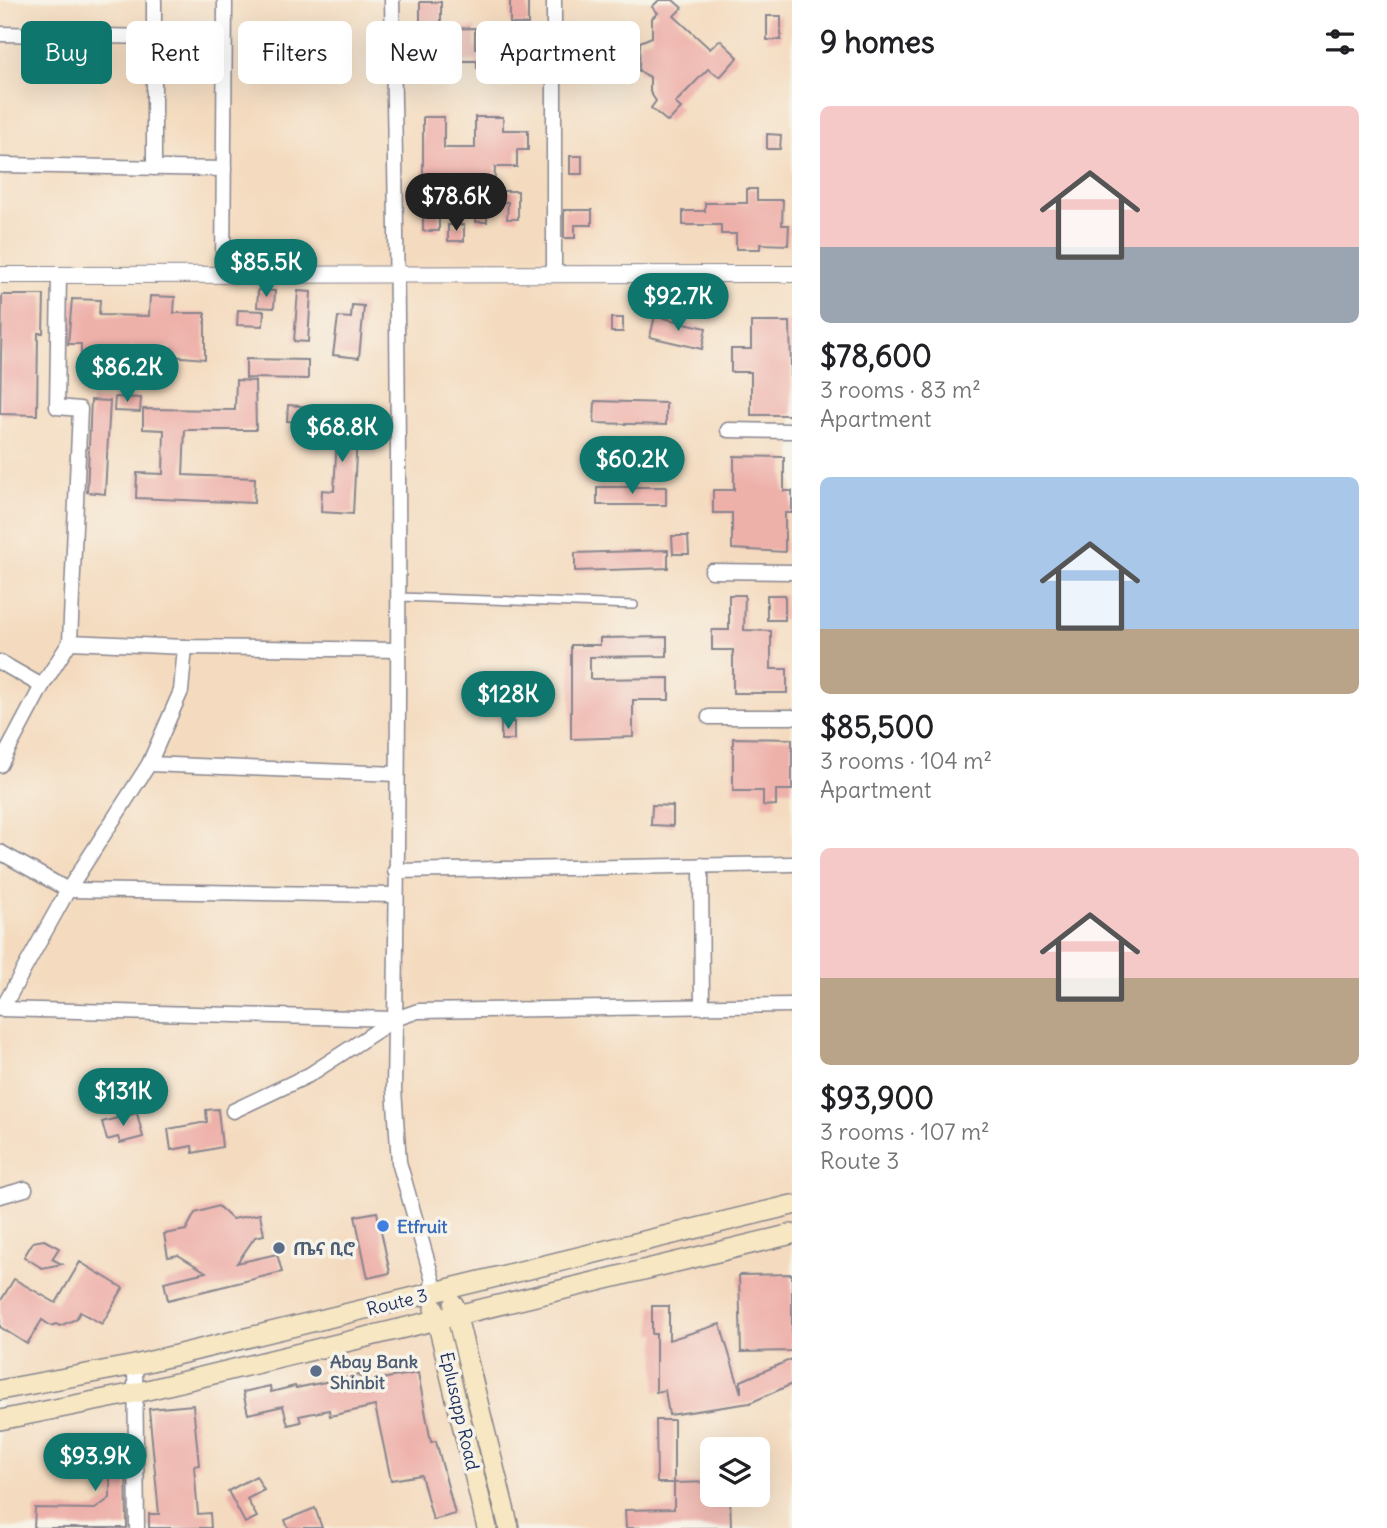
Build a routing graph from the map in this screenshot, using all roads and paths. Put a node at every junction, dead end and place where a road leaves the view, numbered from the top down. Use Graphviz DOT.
graph roads {
  1 [pos="154,0"];
  2 [pos="225,0"];
  3 [pos="392,0"];
  4 [pos="554,0"];
  5 [pos="153,21"];
  6 [pos="0,34"];
  7 [pos="126,36"];
  8 [pos="153,84"];
  9 [pos="0,165"];
  10 [pos="153,168"];
  11 [pos="224,169"];
  12 [pos="398,274"];
  13 [pos="554,274"];
  14 [pos="792,274"];
  15 [pos="0,275"];
  16 [pos="59,275"];
  17 [pos="223,275"];
  18 [pos="728,430"];
  19 [pos="792,431"];
  20 [pos="712,571"];
  21 [pos="792,572"];
  22 [pos="399,597"];
  23 [pos="634,605"];
  24 [pos="70,642"];
  25 [pos="186,647"];
  26 [pos="399,650"];
  27 [pos="0,662"];
  28 [pos="42,686"];
  29 [pos="792,717"];
  30 [pos="709,718"];
  31 [pos="0,765"];
  32 [pos="149,765"];
  33 [pos="397,774"];
  34 [pos="0,852"];
  35 [pos="792,864"];
  36 [pos="701,865"];
  37 [pos="395,871"];
  38 [pos="68,890"];
  39 [pos="396,895"];
  40 [pos="792,1005"];
  41 [pos="702,1007"];
  42 [pos="1,1009"];
  43 [pos="395,1019"];
  44 [pos="233,1111"];
  45 [pos="25,1189"];
  46 [pos="0,1196"];
  47 [pos="792,1205"];
  48 [pos="792,1234"];
  49 [pos="437,1288"];
  50 [pos="458,1315"];
  51 [pos="438,1320"];
  52 [pos="135,1365"];
  53 [pos="0,1390"];
  54 [pos="135,1393"];
  55 [pos="0,1420"];
  56 [pos="137,1528"];
  57 [pos="487,1528"];
  58 [pos="509,1528"];
  1 -- 5 [label="street"];
  2 -- 11 [label="street"];
  3 -- 12 [label="street"];
  4 -- 13 [label="street"];
  6 -- 7 [label="street"];
  8 -- 10 [label="street"];
  9 -- 10 [label="street"];
  10 -- 11 [label="street"];
  11 -- 17 [label="street"];
  12 -- 13 [label="street"];
  12 -- 17 [label="street"];
  12 -- 22 [label="street"];
  13 -- 14 [label="street"];
  15 -- 16 [label="street"];
  16 -- 17 [label="street"];
  16 -- 24 [label="street"];
  18 -- 19 [label="street"];
  20 -- 21 [label="street"];
  22 -- 23 [label="lane"];
  22 -- 26 [label="street"];
  24 -- 25 [label="street"];
  24 -- 28 [label="street"];
  25 -- 26 [label="street"];
  25 -- 32 [label="street"];
  26 -- 33 [label="street"];
  27 -- 28 [label="street"];
  28 -- 31 [label="street"];
  29 -- 30 [label="street"];
  32 -- 33 [label="street"];
  32 -- 38 [label="street"];
  33 -- 37 [label="street"];
  34 -- 38 [label="street"];
  35 -- 36 [label="street"];
  36 -- 37 [label="street"];
  36 -- 41 [label="street"];
  37 -- 39 [label="street"];
  38 -- 39 [label="street"];
  38 -- 42 [label="street"];
  39 -- 43 [label="street"];
  40 -- 41 [label="street"];
  41 -- 43 [label="street"];
  42 -- 43 [label="street"];
  43 -- 44 [label="street"];
  43 -- 49 [label="street"];
  45 -- 46 [label="street"];
  47 -- 49 [label="main road, Route 3"];
  48 -- 50 [label="main road"];
  49 -- 50 [label="main road"];
  49 -- 51 [label="main road, Eplusapp Road"];
  49 -- 52 [label="main road, Route 3"];
  50 -- 51 [label="main road"];
  50 -- 58 [label="main road"];
  51 -- 54 [label="main road"];
  51 -- 57 [label="main road, Eplusapp Road"];
  52 -- 53 [label="main road, Route 3"];
  52 -- 54 [label="street"];
  54 -- 55 [label="main road"];
  54 -- 56 [label="street"];
}
